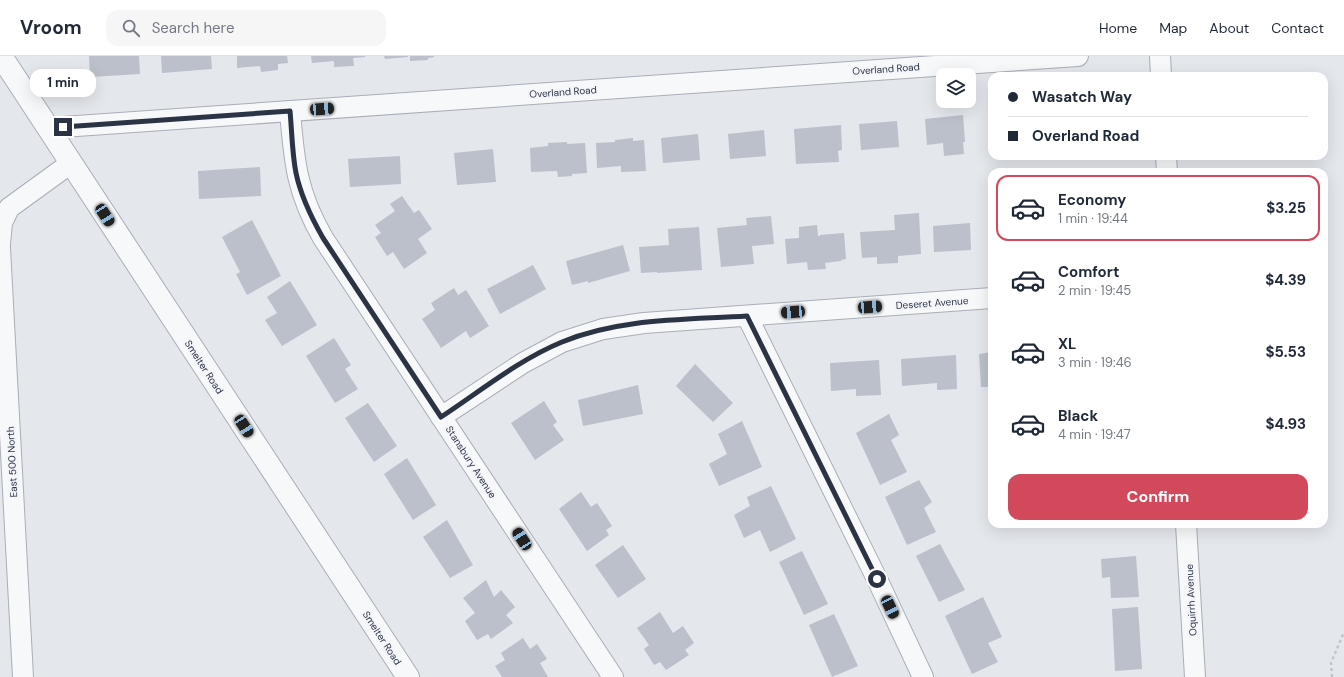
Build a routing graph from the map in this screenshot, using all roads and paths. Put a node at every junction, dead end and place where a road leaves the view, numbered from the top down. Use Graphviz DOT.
graph roads {
  1 [pos="1,56"];
  2 [pos="1078,56"];
  3 [pos="1160,56"];
  4 [pos="1161,72"];
  5 [pos="290,111"];
  6 [pos="48,128"];
  7 [pos="71,163"];
  8 [pos="0,244"];
  9 [pos="0,248"];
  10 [pos="988,298"];
  11 [pos="747,316"];
  12 [pos="4,375"];
  13 [pos="441,417"];
  14 [pos="1186,528"];
  15 [pos="1344,632"];
  16 [pos="23,677"];
  17 [pos="408,677"];
  18 [pos="613,677"];
  19 [pos="923,677"];
  20 [pos="1195,677"];
  21 [pos="1332,677"];
  1 -- 6 [label="street, Smelter Road"];
  2 -- 5 [label="street, Overland Road"];
  3 -- 4 [label="street"];
  5 -- 6 [label="street, Overland Road"];
  5 -- 13 [label="street, Stansbury Avenue"];
  6 -- 7 [label="street, Smelter Road"];
  7 -- 8 [label="street"];
  7 -- 17 [label="street, Smelter Road"];
  9 -- 12 [label="street, East 500 North"];
  10 -- 11 [label="street, Deseret Avenue"];
  11 -- 13 [label="street, Deseret Avenue"];
  11 -- 19 [label="street"];
  12 -- 16 [label="street, East 500 North"];
  13 -- 18 [label="street, Stansbury Avenue"];
  14 -- 20 [label="street, Oquirrh Avenue"];
  15 -- 21 [label="path"];
}
